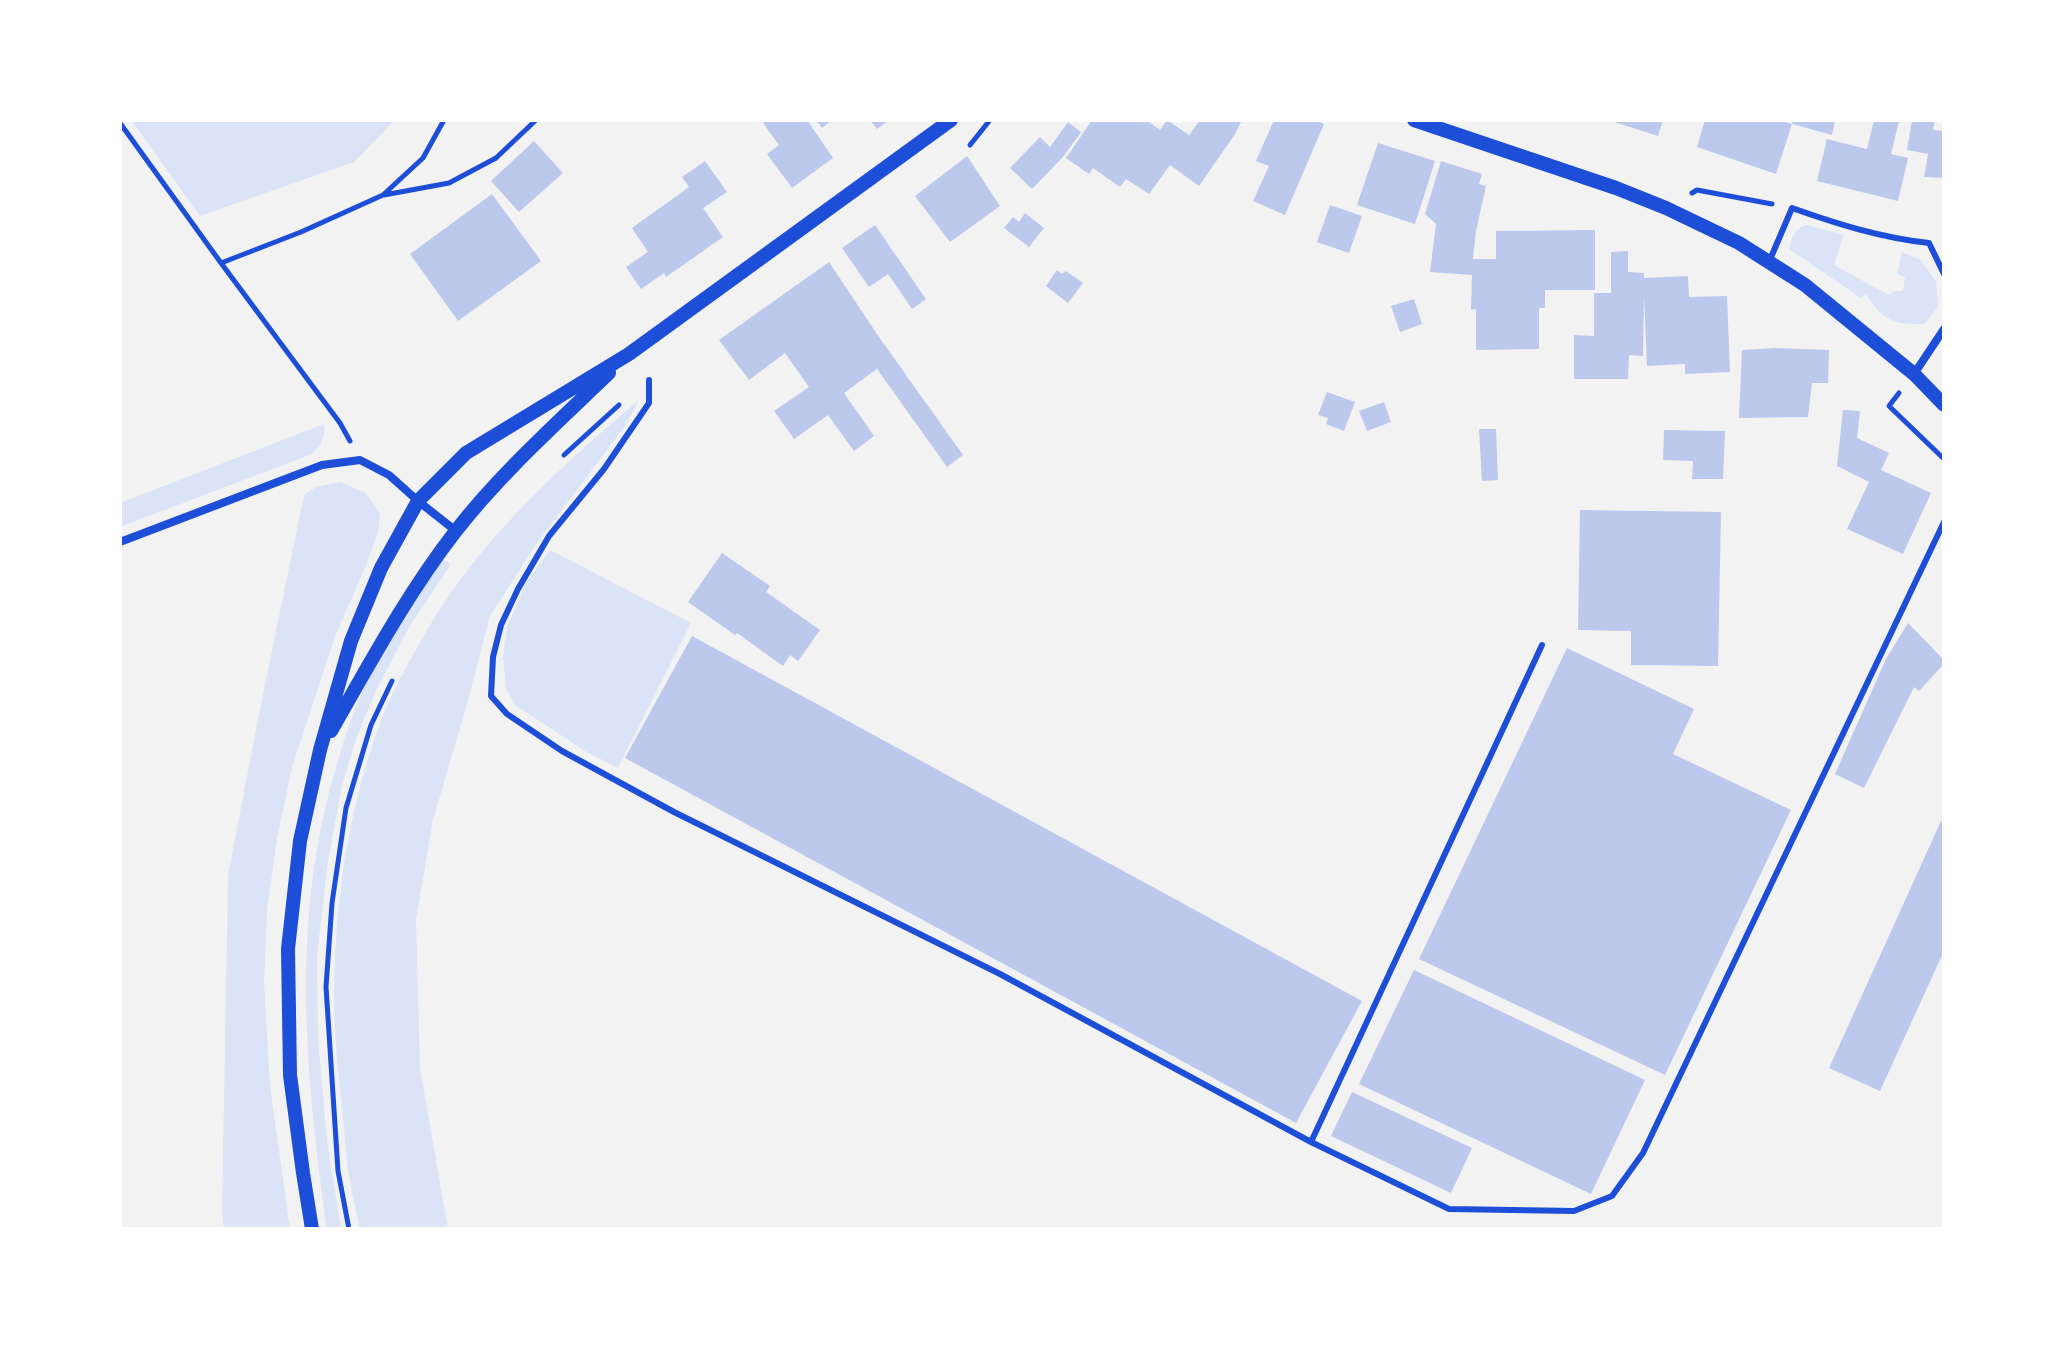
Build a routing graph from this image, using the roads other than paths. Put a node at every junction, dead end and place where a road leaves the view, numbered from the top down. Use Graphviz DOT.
graph roads {
  1 [pos="951,120"];
  2 [pos="1414,120"];
  3 [pos="1769,262"];
  4 [pos="1944,274"];
  5 [pos="1944,329"];
  6 [pos="629,354"];
  7 [pos="1914,374"];
  8 [pos="649,380"];
  9 [pos="1944,405"];
  10 [pos="418,501"];
  11 [pos="1944,522"];
  12 [pos="456,531"];
  13 [pos="120,542"];
  14 [pos="1542,645"];
  15 [pos="320,750"];
  16 [pos="1311,1142"];
  17 [pos="312,1229"];
  1 -- 6 [label="street"];
  2 -- 3 [label="street"];
  3 -- 4 [label="lane"];
  3 -- 7 [label="street"];
  5 -- 7 [label="street"];
  6 -- 10 [label="street"];
  6 -- 12 [label="street"];
  7 -- 9 [label="street"];
  8 -- 16 [label="lane"];
  10 -- 12 [label="street"];
  10 -- 13 [label="street"];
  10 -- 15 [label="street"];
  11 -- 16 [label="lane"];
  12 -- 15 [label="street"];
  14 -- 16 [label="lane"];
  15 -- 17 [label="street"];
}
